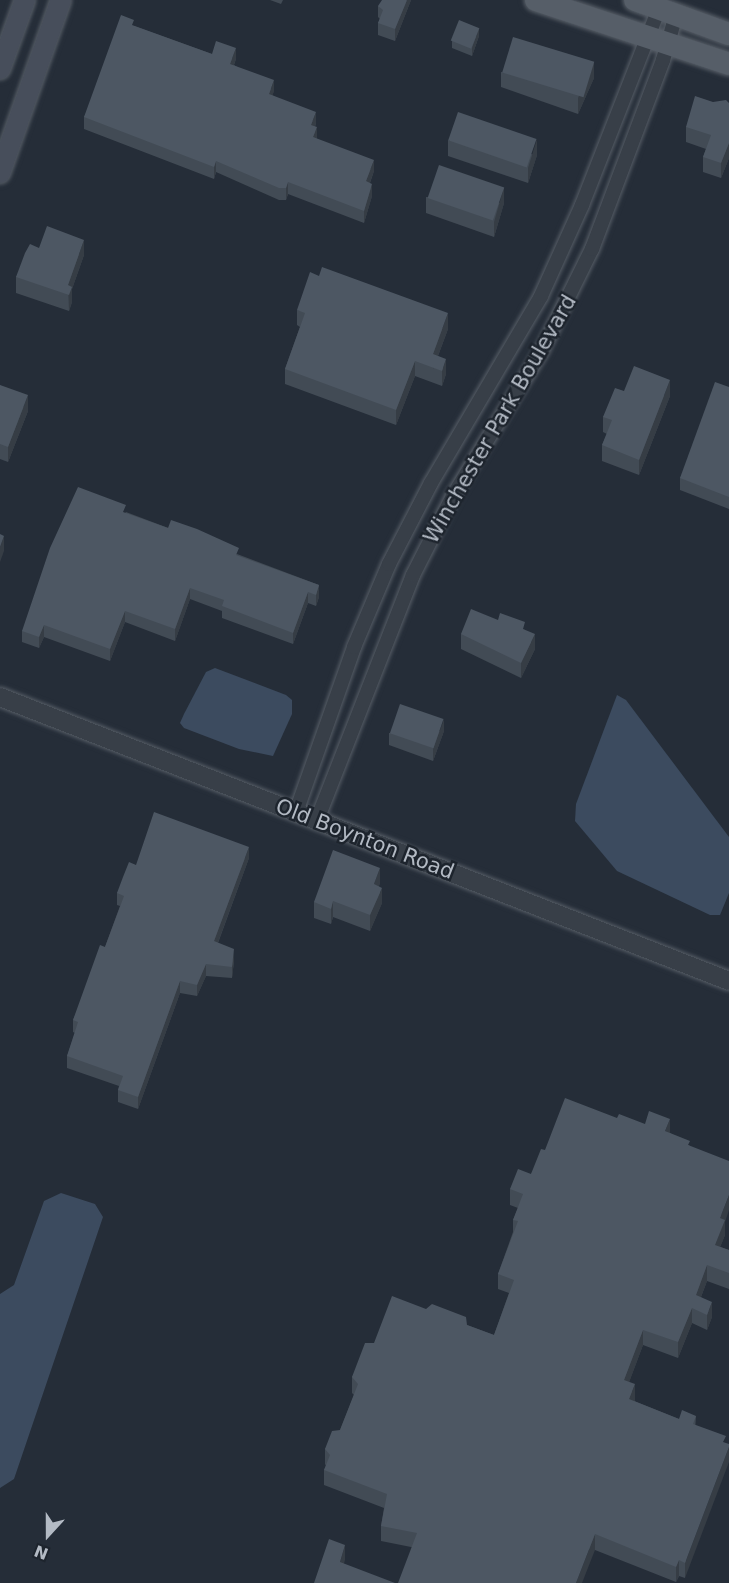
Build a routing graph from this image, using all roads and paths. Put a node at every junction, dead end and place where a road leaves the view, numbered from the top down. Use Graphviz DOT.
graph roads {
  1 [pos="25,0"];
  2 [pos="61,0"];
  3 [pos="536,0"];
  4 [pos="635,0"];
  5 [pos="668,12"];
  6 [pos="729,34"];
  7 [pos="646,37"];
  8 [pos="668,44"];
  9 [pos="729,64"];
  10 [pos="0,69"];
  11 [pos="0,173"];
  12 [pos="0,697"];
  13 [pos="296,812"];
  14 [pos="317,820"];
  15 [pos="729,981"];
  1 -- 10 [label="main road"];
  2 -- 11 [label="main road"];
  3 -- 7 [label="main road"];
  4 -- 5 [label="main road"];
  5 -- 6 [label="main road"];
  5 -- 7 [label="street, Winchester Park Boulevard"];
  5 -- 8 [label="street, Winchester Park Boulevard"];
  7 -- 8 [label="main road"];
  7 -- 13 [label="street, Winchester Park Boulevard"];
  8 -- 9 [label="main road"];
  8 -- 14 [label="street, Winchester Park Boulevard"];
  12 -- 13 [label="street, Old Boynton Road"];
  13 -- 14 [label="street, Old Boynton Road"];
  14 -- 15 [label="street, Old Boynton Road"];
}
